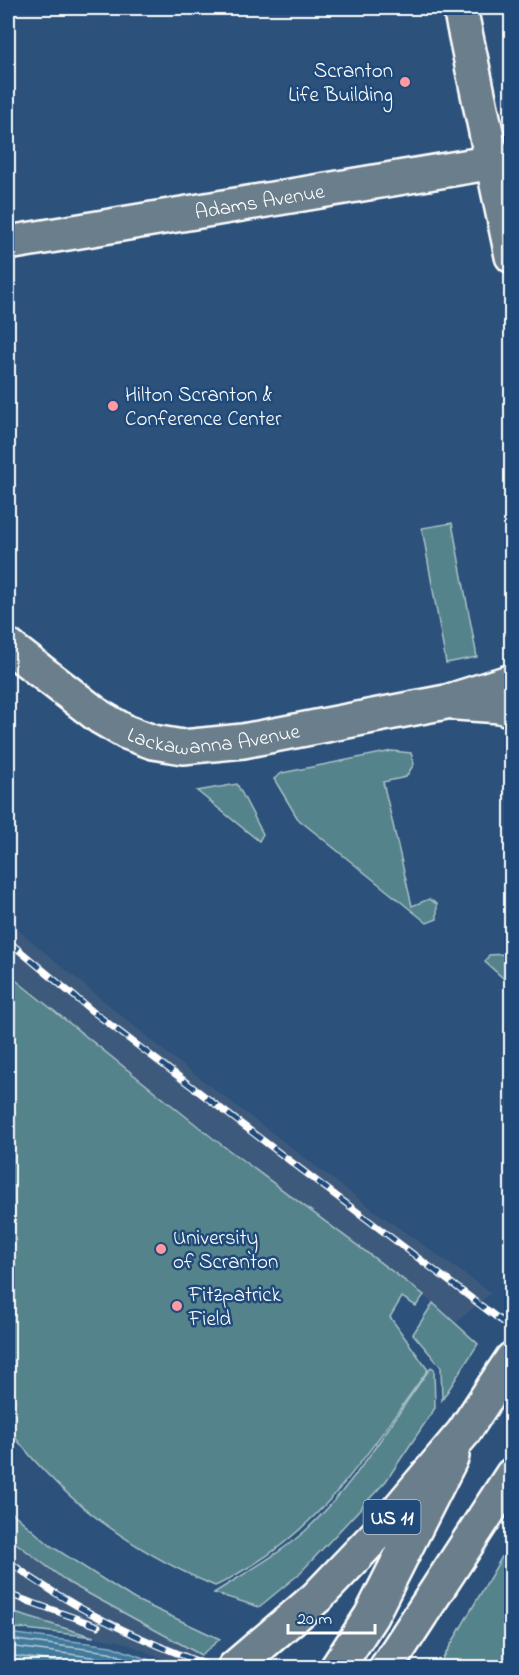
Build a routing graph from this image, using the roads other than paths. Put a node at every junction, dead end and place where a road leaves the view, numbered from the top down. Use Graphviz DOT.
graph roads {
  1 [pos="460,8"];
  2 [pos="503,161"];
  3 [pos="8,243"];
  4 [pos="512,256"];
  5 [pos="8,646"];
  6 [pos="512,681"];
  7 [pos="446,702"];
  8 [pos="512,710"];
  9 [pos="512,1359"];
  10 [pos="464,1433"];
  11 [pos="512,1475"];
  12 [pos="234,1668"];
  13 [pos="337,1668"];
  14 [pos="386,1668"];
  1 -- 2 [label="main road"];
  2 -- 3 [label="main road, Adams Avenue"];
  2 -- 4 [label="main road"];
  5 -- 7 [label="main road, Lackawanna Avenue"];
  6 -- 7 [label="main road, Lackawanna Avenue"];
  7 -- 8 [label="main road, Lackawanna Avenue"];
  9 -- 10 [label="main road, US 11"];
  10 -- 12 [label="main road, US 11"];
  10 -- 13 [label="main road"];
  11 -- 14 [label="main road"];
}
